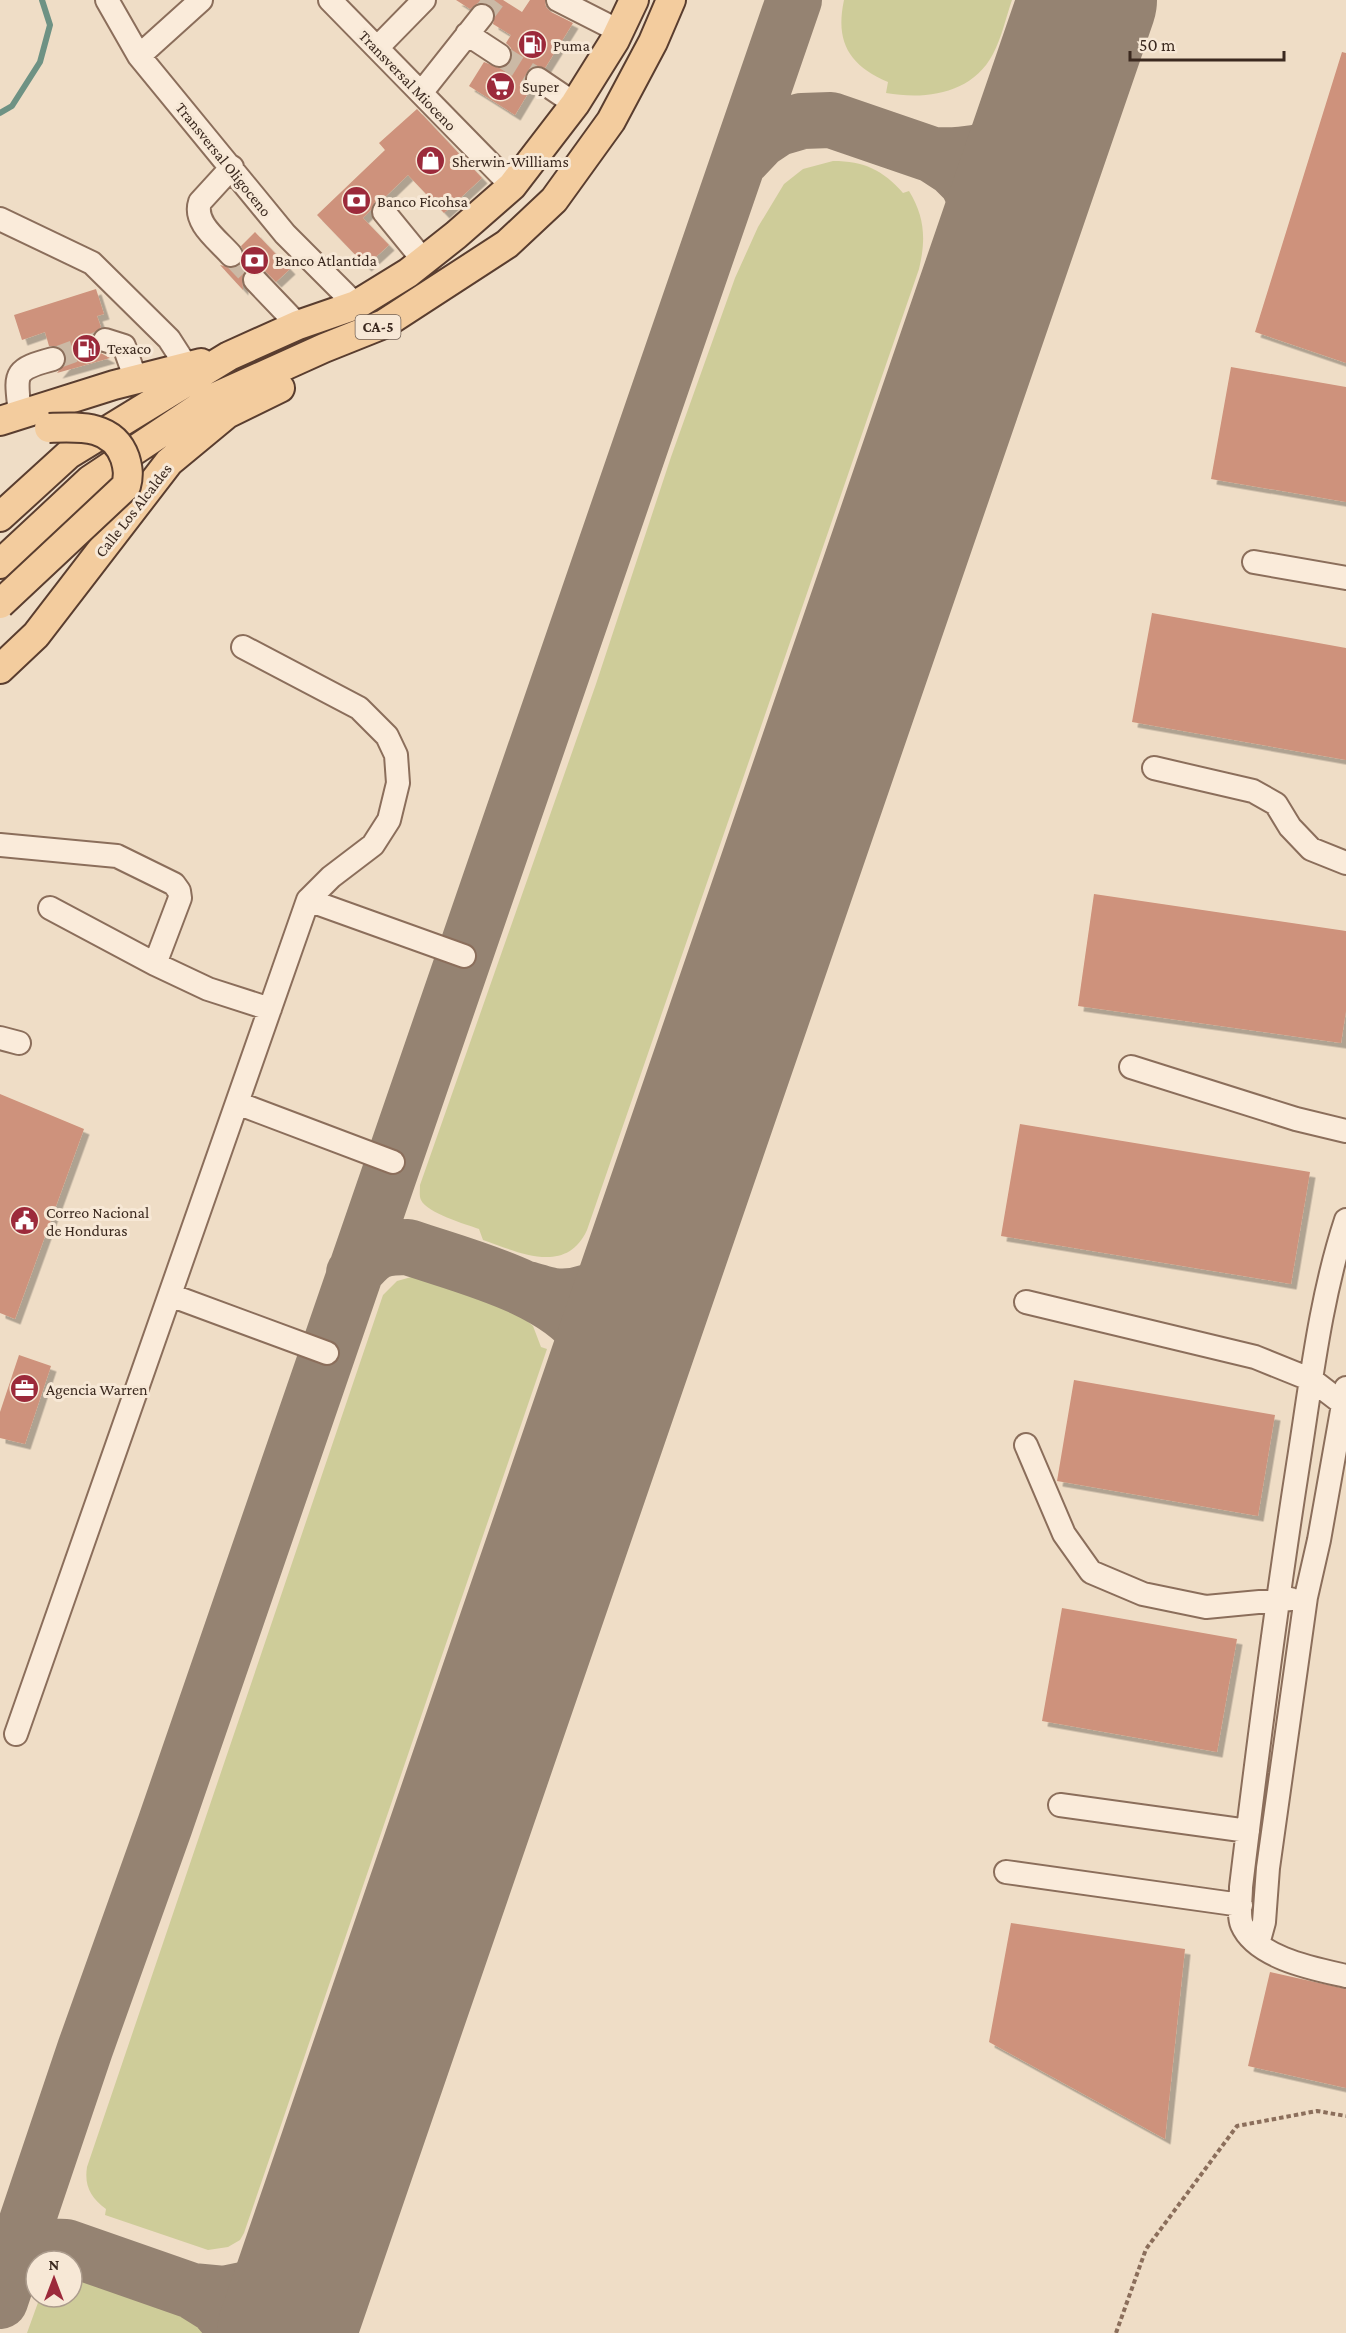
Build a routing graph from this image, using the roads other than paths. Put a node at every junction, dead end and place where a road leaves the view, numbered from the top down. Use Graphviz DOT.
graph roads {
  1 [pos="107,0"];
  2 [pos="201,0"];
  3 [pos="330,0"];
  4 [pos="424,0"];
  5 [pos="558,0"];
  6 [pos="634,0"];
  7 [pos="671,0"];
  8 [pos="482,16"];
  9 [pos="619,31"];
  10 [pos="467,34"];
  11 [pos="377,48"];
  12 [pos="499,55"];
  13 [pos="139,56"];
  14 [pos="537,79"];
  15 [pos="421,93"];
  16 [pos="575,104"];
  17 [pos="232,167"];
  18 [pos="512,186"];
  19 [pos="384,212"];
  20 [pos="0,219"];
  21 [pos="231,255"];
  22 [pos="424,261"];
  23 [pos="255,280"];
  24 [pos="356,305"];
  25 [pos="384,324"];
  26 [pos="298,325"];
  27 [pos="105,340"];
  28 [pos="229,356"];
  29 [pos="53,359"];
  30 [pos="187,367"];
  31 [pos="136,380"];
  32 [pos="10,418"];
  33 [pos="0,440"];
  34 [pos="0,517"];
  35 [pos="1254,562"];
  36 [pos="0,564"];
  37 [pos="1346,578"];
  38 [pos="0,604"];
  39 [pos="243,647"];
  40 [pos="0,669"];
  41 [pos="1154,768"];
  42 [pos="0,845"];
  43 [pos="1346,863"];
  44 [pos="308,900"];
  45 [pos="50,908"];
  46 [pos="464,957"];
  47 [pos="155,964"];
  48 [pos="270,1009"];
  49 [pos="1131,1066"];
  50 [pos="237,1103"];
  51 [pos="1346,1131"];
  52 [pos="393,1162"];
  53 [pos="1346,1221"];
  54 [pos="1341,1253"];
  55 [pos="170,1295"];
  56 [pos="1026,1302"];
  57 [pos="327,1353"];
  58 [pos="1312,1380"];
  59 [pos="1345,1400"];
  60 [pos="1026,1446"];
  61 [pos="1306,1597"];
  62 [pos="1277,1602"];
  63 [pos="16,1734"];
  64 [pos="1060,1805"];
  65 [pos="1248,1831"];
  66 [pos="1006,1872"];
  67 [pos="1241,1905"];
  68 [pos="1258,1944"];
  69 [pos="1346,1976"];
  1 -- 13 [label="street, Transversal Oligoceno"];
  2 -- 13 [label="street"];
  3 -- 11 [label="street, Transversal Mioceno"];
  4 -- 11 [label="street"];
  5 -- 9 [label="street"];
  6 -- 9 [label="main road, CA-5"];
  7 -- 25 [label="main road, CA-5"];
  8 -- 10 [label="street"];
  9 -- 16 [label="main road, CA-5"];
  10 -- 12 [label="street"];
  10 -- 15 [label="street"];
  11 -- 15 [label="street, Transversal Mioceno"];
  13 -- 17 [label="street, Transversal Oligoceno"];
  14 -- 16 [label="street"];
  15 -- 18 [label="street, Transversal Mioceno"];
  16 -- 18 [label="main road, CA-5"];
  17 -- 21 [label="street"];
  17 -- 24 [label="street, Transversal Oligoceno"];
  18 -- 22 [label="main road, CA-5"];
  19 -- 22 [label="street"];
  20 -- 30 [label="street"];
  22 -- 24 [label="main road, CA-5"];
  23 -- 26 [label="street"];
  24 -- 26 [label="main road, CA-5"];
  25 -- 36 [label="main road, CA-5"];
  25 -- 40 [label="main road, Calle Los Alcaldes"];
  26 -- 28 [label="main road, CA-5"];
  27 -- 31 [label="street"];
  28 -- 30 [label="main road"];
  28 -- 34 [label="main road, CA-5"];
  29 -- 32 [label="street"];
  30 -- 31 [label="main road"];
  31 -- 32 [label="main road"];
  33 -- 38 [label="main road, bridge"];
  35 -- 37 [label="street"];
  39 -- 44 [label="street"];
  41 -- 43 [label="street"];
  42 -- 47 [label="street"];
  44 -- 46 [label="street"];
  44 -- 48 [label="street"];
  45 -- 47 [label="street"];
  47 -- 48 [label="street"];
  48 -- 50 [label="street"];
  49 -- 51 [label="street"];
  50 -- 52 [label="street"];
  50 -- 55 [label="street"];
  53 -- 54 [label="street"];
  54 -- 58 [label="street"];
  55 -- 57 [label="street"];
  55 -- 63 [label="street"];
  56 -- 58 [label="street"];
  58 -- 59 [label="street"];
  58 -- 62 [label="street"];
  59 -- 61 [label="street"];
  60 -- 62 [label="street"];
  61 -- 62 [label="street"];
  61 -- 68 [label="street"];
  62 -- 65 [label="street"];
  64 -- 65 [label="street"];
  65 -- 67 [label="street"];
  66 -- 67 [label="street"];
  67 -- 68 [label="street"];
  68 -- 69 [label="street"];
}
